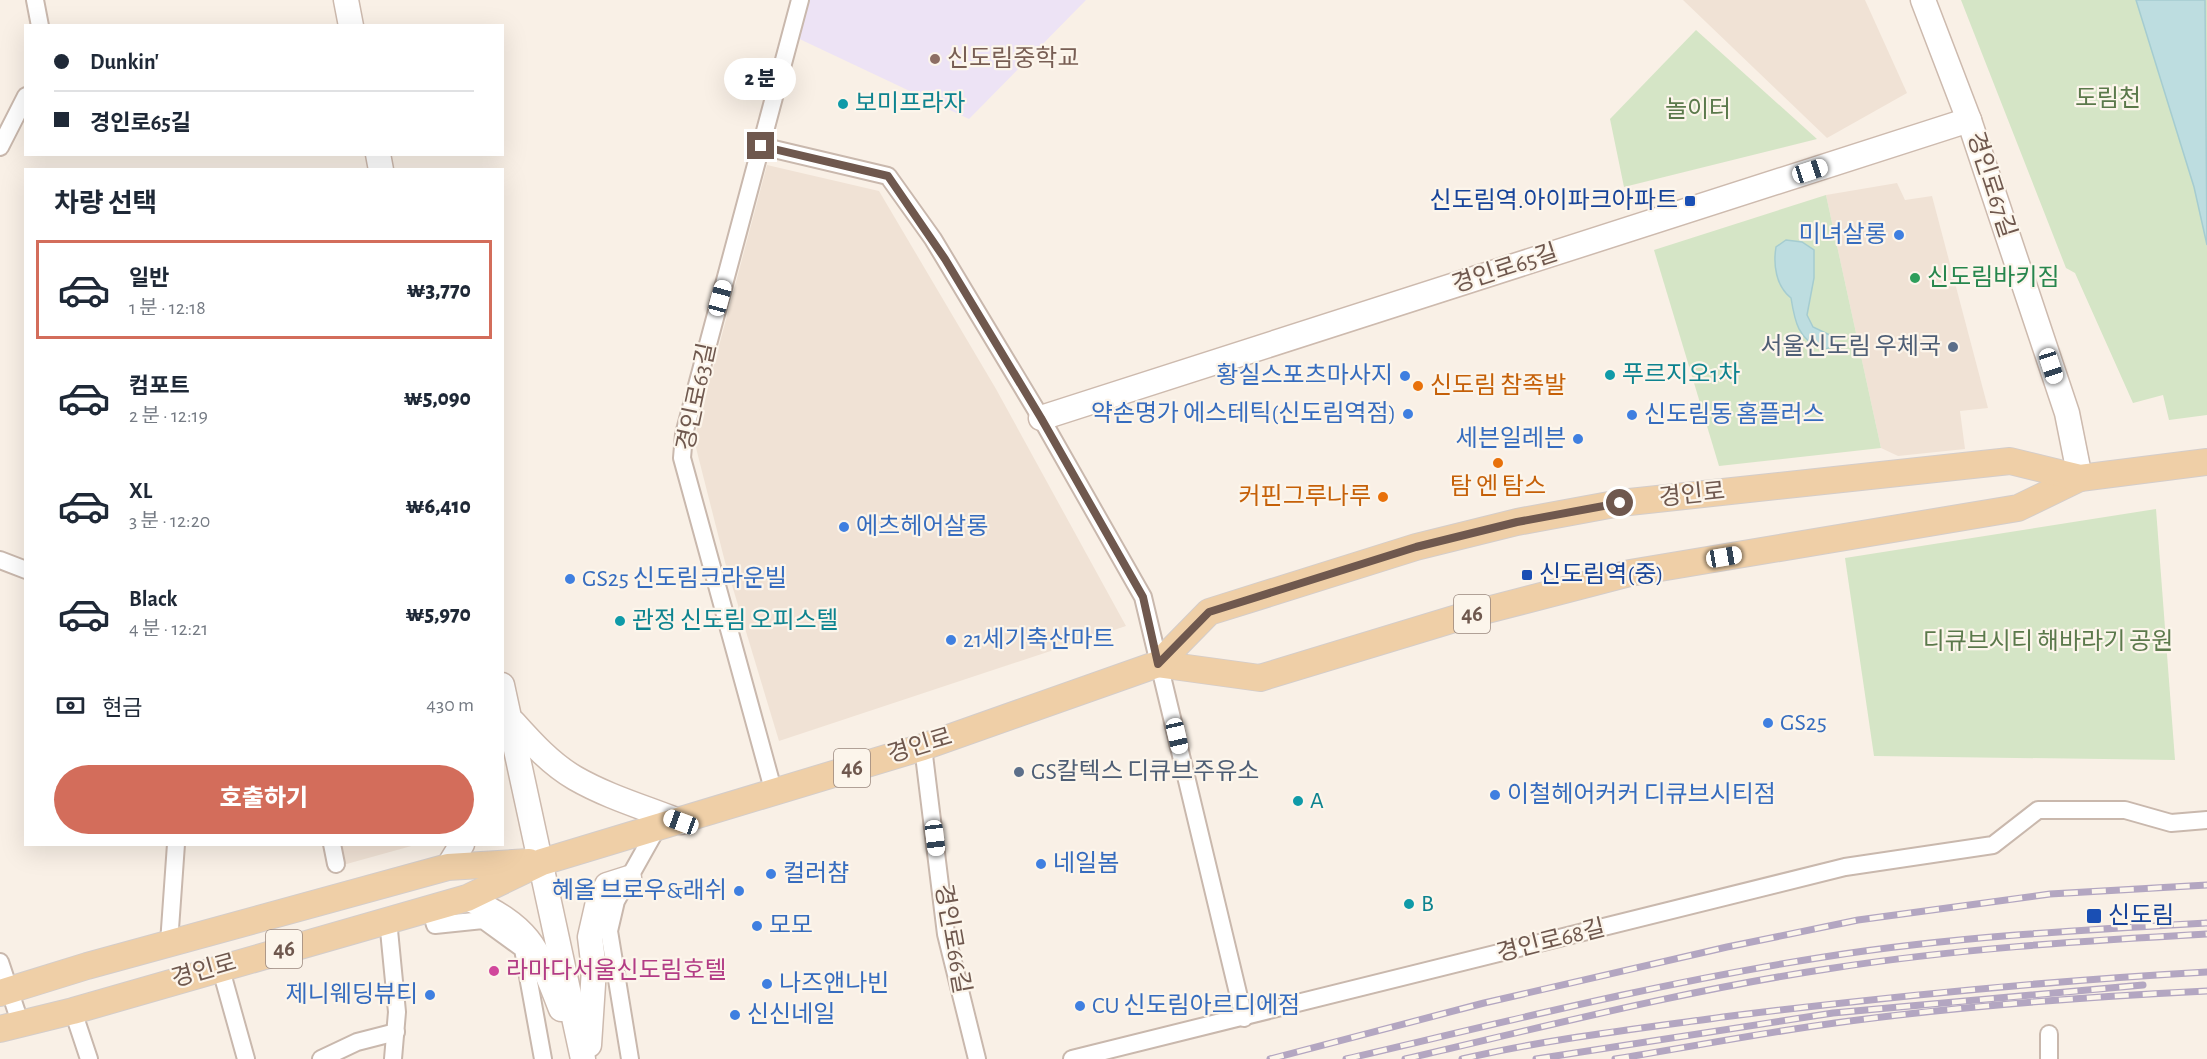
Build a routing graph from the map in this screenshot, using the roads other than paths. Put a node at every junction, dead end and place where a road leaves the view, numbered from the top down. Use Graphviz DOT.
graph roads {
  1 [pos="35,0"];
  2 [pos="346,0"];
  3 [pos="800,0"];
  4 [pos="1923,0"];
  5 [pos="40,24"];
  6 [pos="351,24"];
  7 [pos="24,100"];
  8 [pos="1969,120"];
  9 [pos="761,146"];
  10 [pos="0,147"];
  11 [pos="1041,418"];
  12 [pos="2207,462"];
  13 [pos="2080,478"];
  14 [pos="0,560"];
  15 [pos="24,569"];
  16 [pos="1158,664"];
  17 [pos="504,692"];
  18 [pos="512,721"];
  19 [pos="924,747"];
  20 [pos="504,748"];
  21 [pos="774,793"];
  22 [pos="2207,820"];
  23 [pos="681,822"];
  24 [pos="657,828"];
  25 [pos="176,846"];
  26 [pos="332,846"];
  27 [pos="461,846"];
  28 [pos="542,862"];
  29 [pos="336,864"];
  30 [pos="448,867"];
  31 [pos="629,878"];
  32 [pos="467,898"];
  33 [pos="430,908"];
  34 [pos="388,920"];
  35 [pos="169,943"];
  36 [pos="0,962"];
  37 [pos="220,966"];
  38 [pos="4,992"];
  39 [pos="73,1011"];
  40 [pos="1244,1018"];
  41 [pos="10,1025"];
  42 [pos="396,1032"];
  43 [pos="2049,1034"];
  44 [pos="88,1059"];
  45 [pos="246,1059"];
  46 [pos="321,1059"];
  47 [pos="393,1059"];
  48 [pos="543,1059"];
  49 [pos="581,1059"];
  50 [pos="589,1059"];
  51 [pos="630,1059"];
  52 [pos="977,1059"];
  53 [pos="1072,1059"];
  54 [pos="2049,1059"];
  1 -- 5 [label="street"];
  2 -- 6 [label="street"];
  3 -- 9 [label="street, 경인로63길"];
  4 -- 8 [label="street, 경인로67길"];
  7 -- 10 [label="street"];
  8 -- 11 [label="street, 경인로65길"];
  8 -- 13 [label="street, 경인로67길"];
  9 -- 11 [label="street"];
  9 -- 21 [label="street, 경인로63길"];
  11 -- 16 [label="street"];
  12 -- 13 [label="main road, 경인로"];
  13 -- 16 [label="main road, 경인로 / 46"];
  13 -- 16 [label="main road, 경인로 / 46"];
  14 -- 15 [label="street"];
  16 -- 19 [label="main road, 경인로 / 46"];
  16 -- 40 [label="street"];
  17 -- 18 [label="street"];
  18 -- 20 [label="street"];
  18 -- 23 [label="street"];
  18 -- 28 [label="street"];
  19 -- 21 [label="main road, 경인로 / 46"];
  19 -- 52 [label="street, 경인로66길"];
  21 -- 23 [label="main road, 경인로 / 46"];
  22 -- 40 [label="street, 경인로68길"];
  23 -- 24 [label="main road, 경인로 / 46"];
  24 -- 28 [label="main road, 경인로 / 46"];
  24 -- 31 [label="street"];
  25 -- 35 [label="street, 경인로"];
  26 -- 29 [label="street"];
  27 -- 30 [label="street"];
  28 -- 30 [label="main road, 경인로 / 46"];
  28 -- 32 [label="main road, 경인로 / 46"];
  28 -- 49 [label="street"];
  30 -- 35 [label="main road, 경인로 / 46"];
  31 -- 50 [label="street"];
  31 -- 51 [label="street"];
  32 -- 33 [label="main road, 경인로 / 46"];
  32 -- 49 [label="street"];
  33 -- 34 [label="main road, 경인로 / 46"];
  33 -- 48 [label="street"];
  34 -- 37 [label="main road, 경인로 / 46"];
  34 -- 42 [label="street"];
  35 -- 38 [label="main road, 경인로 / 46"];
  36 -- 38 [label="street"];
  37 -- 39 [label="main road, 경인로 / 46"];
  37 -- 45 [label="street"];
  38 -- 41 [label="street"];
  39 -- 41 [label="main road, 경인로 / 46"];
  39 -- 44 [label="street"];
  40 -- 53 [label="street"];
  42 -- 46 [label="street"];
  42 -- 47 [label="street"];
  43 -- 54 [label="street"];
}
